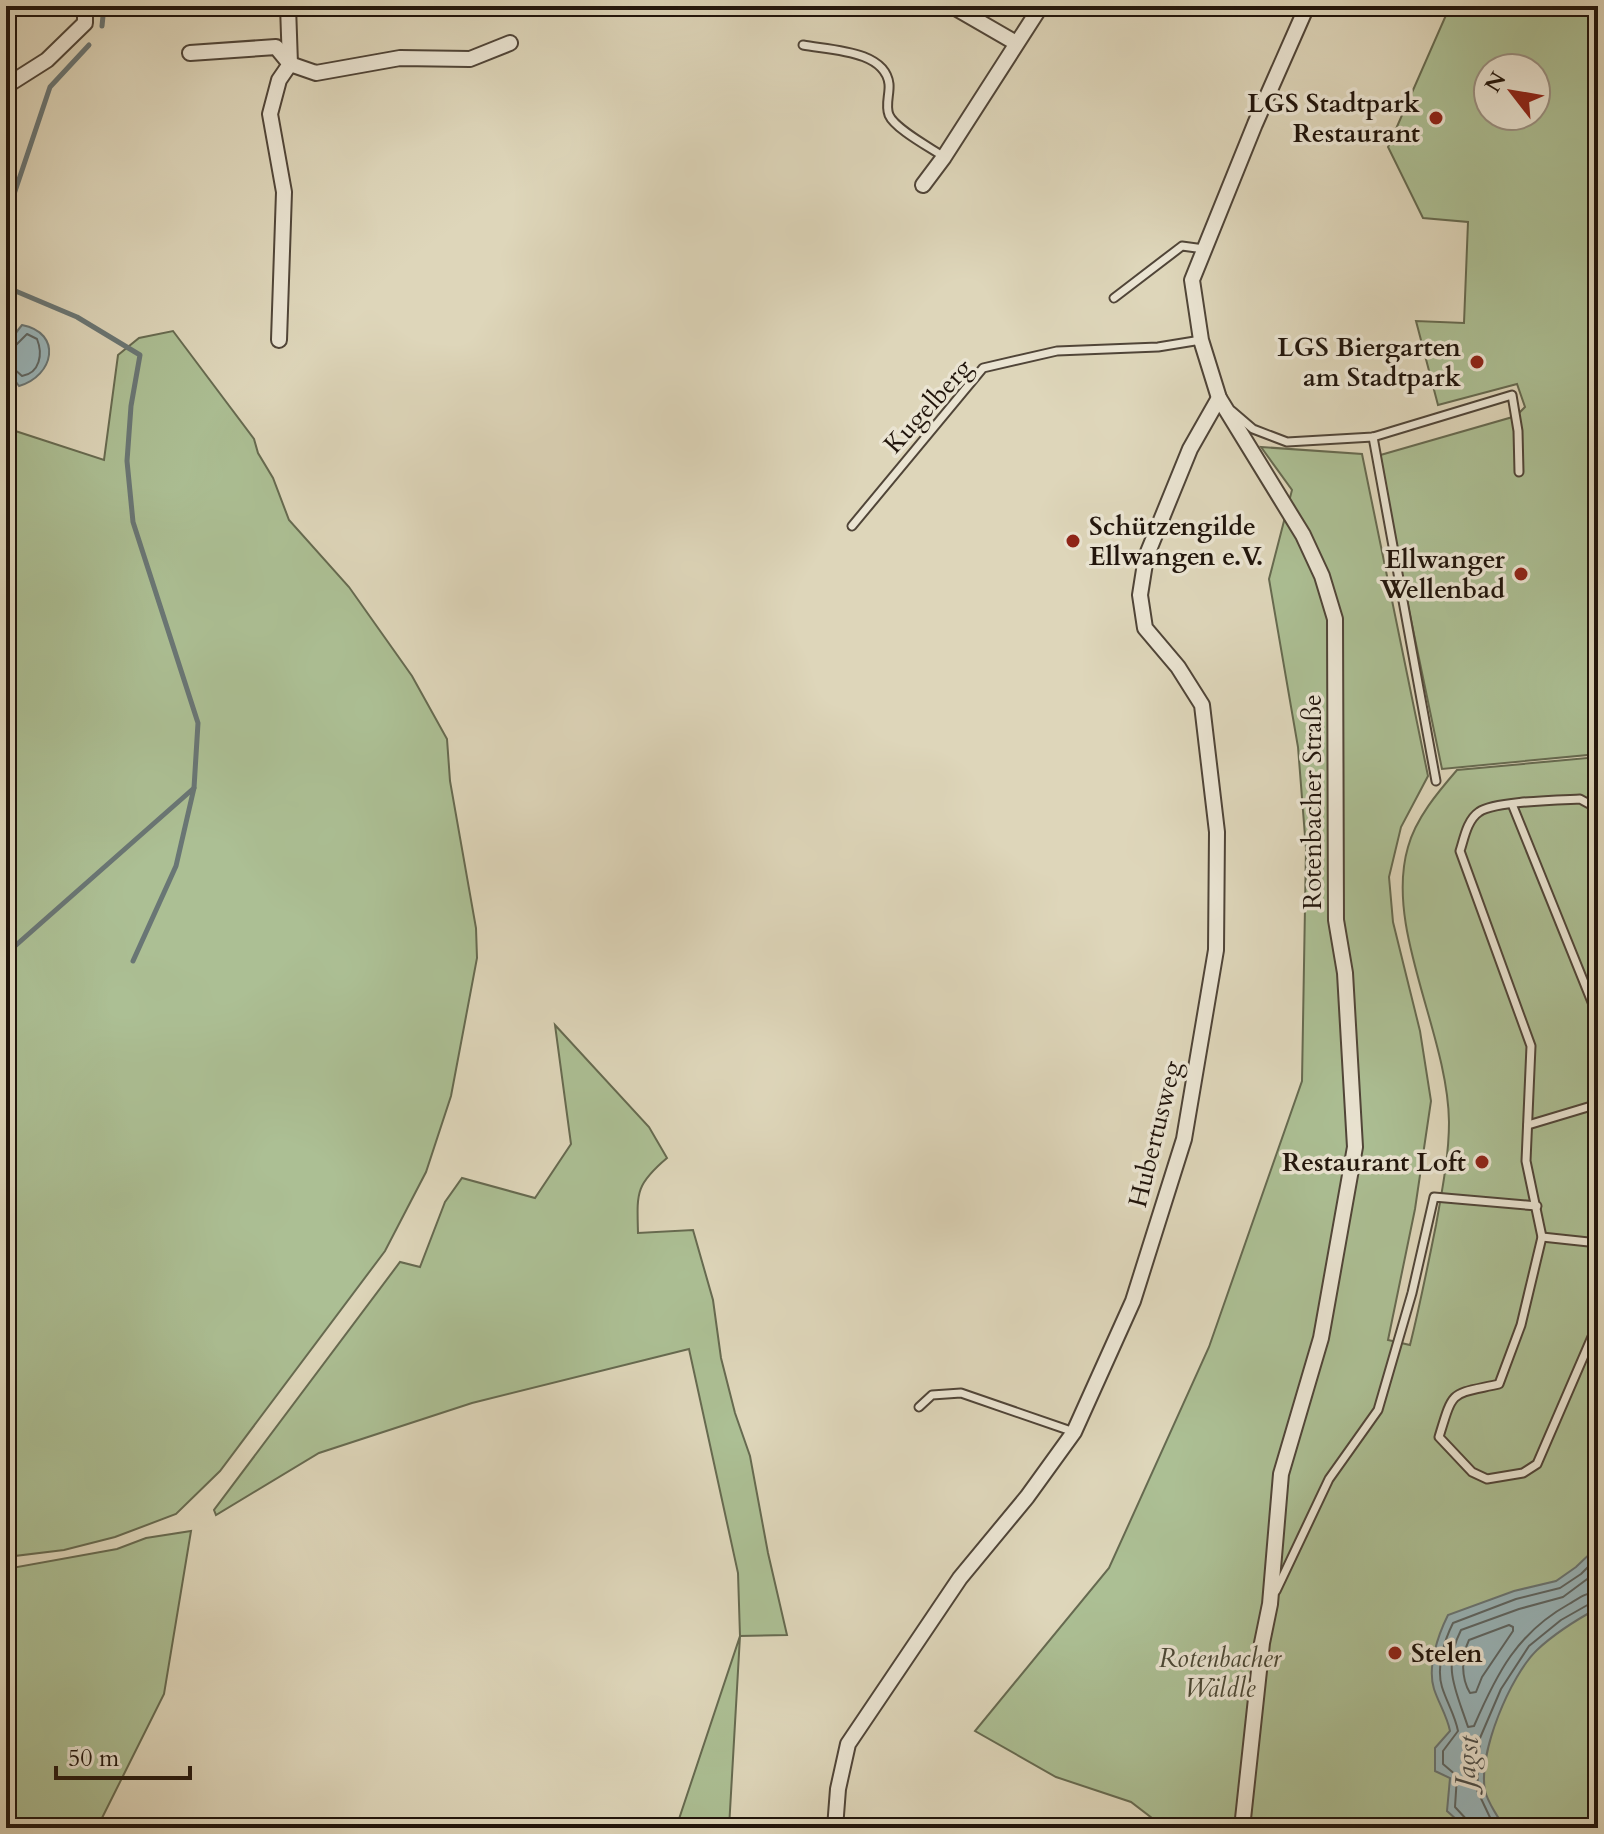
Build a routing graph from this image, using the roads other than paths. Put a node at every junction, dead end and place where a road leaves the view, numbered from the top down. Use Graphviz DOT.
graph roads {
  1 [pos="85,6"];
  2 [pos="288,6"];
  3 [pos="952,6"];
  4 [pos="1041,6"];
  5 [pos="1307,6"];
  6 [pos="510,43"];
  7 [pos="1016,43"];
  8 [pos="803,45"];
  9 [pos="190,53"];
  10 [pos="290,64"];
  11 [pos="6,86"];
  12 [pos="944,157"];
  13 [pos="923,185"];
  14 [pos="1204,249"];
  15 [pos="1114,298"];
  16 [pos="279,340"];
  17 [pos="1201,340"];
  18 [pos="1219,398"];
  19 [pos="1373,437"];
  20 [pos="1519,472"];
  21 [pos="852,526"];
  22 [pos="1436,781"];
  23 [pos="1512,804"];
  24 [pos="1598,814"];
  25 [pos="1598,1104"];
  26 [pos="1528,1125"];
  27 [pos="1537,1206"];
  28 [pos="1542,1237"];
  29 [pos="1598,1243"];
  30 [pos="1598,1323"];
  31 [pos="919,1407"];
  32 [pos="1074,1432"];
  33 [pos="1270,1604"];
  34 [pos="835,1828"];
  35 [pos="1242,1828"];
  1 -- 11 [label="street"];
  2 -- 10 [label="street"];
  3 -- 7 [label="street"];
  4 -- 7 [label="street"];
  5 -- 14 [label="street, Rotenbacher Straße"];
  6 -- 10 [label="street"];
  7 -- 12 [label="street"];
  8 -- 12 [label="lane"];
  9 -- 10 [label="street"];
  10 -- 16 [label="street"];
  12 -- 13 [label="street"];
  14 -- 15 [label="lane"];
  14 -- 17 [label="street, Rotenbacher Straße"];
  17 -- 18 [label="street, Rotenbacher Straße"];
  17 -- 21 [label="lane, Kugelberg"];
  18 -- 19 [label="lane"];
  18 -- 32 [label="street, Hubertusweg"];
  18 -- 33 [label="street, Rotenbacher Straße"];
  19 -- 20 [label="lane"];
  19 -- 22 [label="lane"];
  23 -- 24 [label="lane"];
  23 -- 25 [label="lane"];
  23 -- 26 [label="lane"];
  25 -- 26 [label="lane"];
  26 -- 27 [label="lane"];
  27 -- 28 [label="lane"];
  27 -- 33 [label="lane"];
  28 -- 29 [label="lane"];
  28 -- 30 [label="lane"];
  31 -- 32 [label="lane"];
  32 -- 34 [label="street, Hubertusweg"];
  33 -- 35 [label="street, Rotenbacher Straße"];
}
